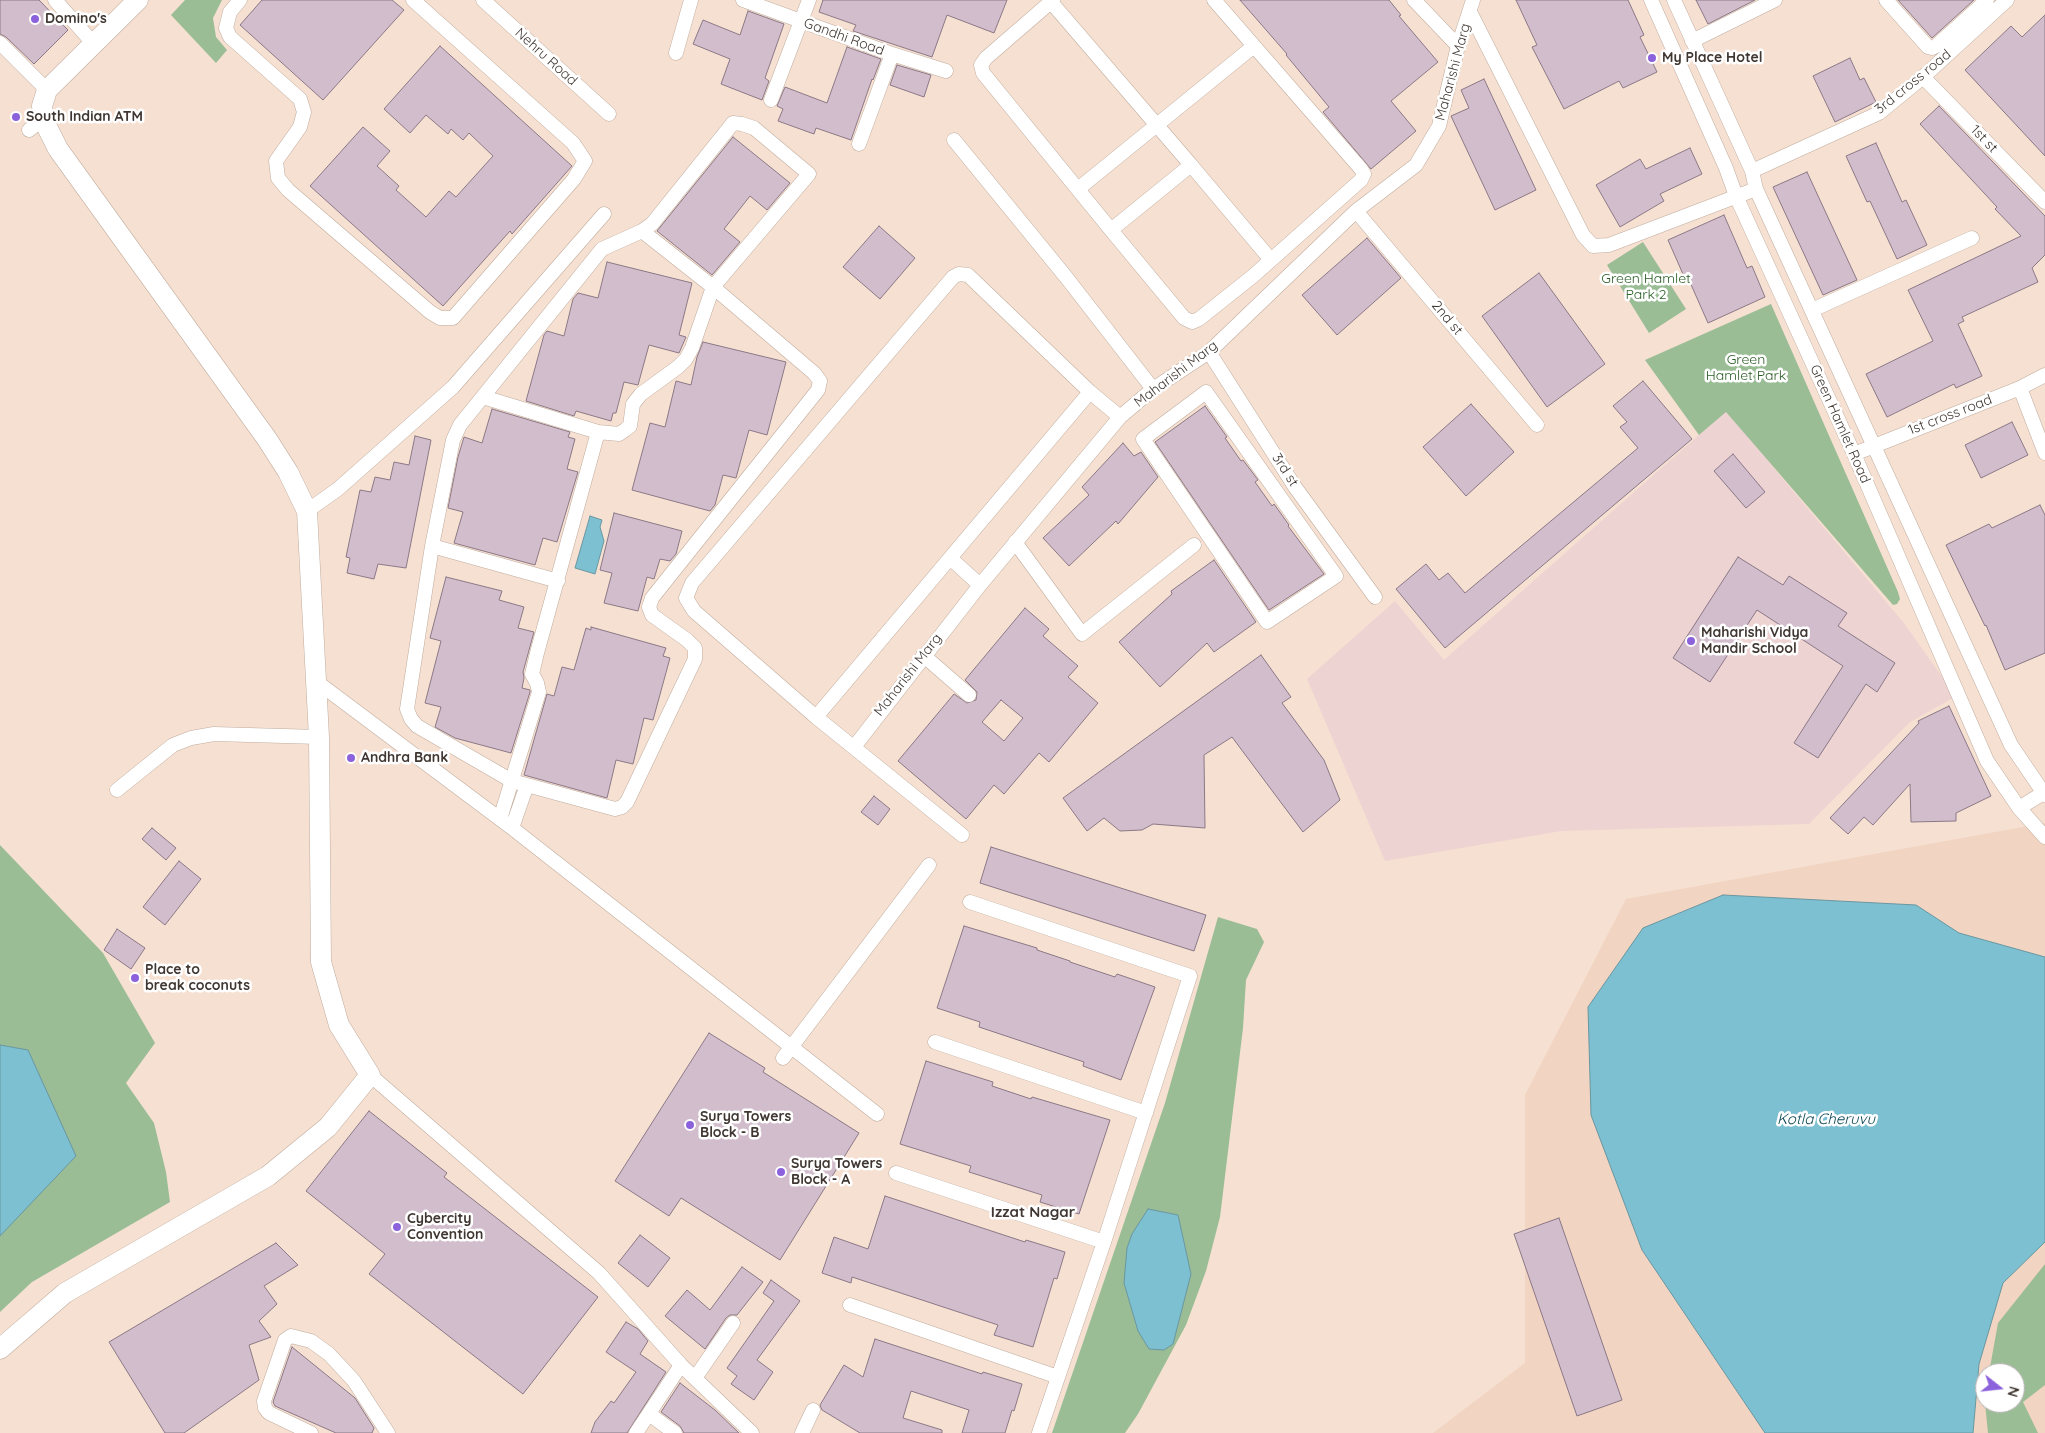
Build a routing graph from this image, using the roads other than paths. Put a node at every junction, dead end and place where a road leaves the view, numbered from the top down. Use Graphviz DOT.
graph roads {
  1 [pos="55,0"];
  2 [pos="240,0"];
  3 [pos="413,0"];
  4 [pos="483,0"];
  5 [pos="691,0"];
  6 [pos="743,0"];
  7 [pos="809,0"];
  8 [pos="1214,0"];
  9 [pos="1414,0"];
  10 [pos="1651,0"];
  11 [pos="1674,0"];
  12 [pos="1775,0"];
  13 [pos="1886,0"];
  14 [pos="1987,0"];
  15 [pos="2007,0"];
  16 [pos="1052,1"];
  17 [pos="131,2"];
  18 [pos="1471,6"];
  19 [pos="800,21"];
  20 [pos="1692,40"];
  21 [pos="0,43"];
  22 [pos="94,43"];
  23 [pos="1254,46"];
  24 [pos="1458,46"];
  25 [pos="676,52"];
  26 [pos="892,54"];
  27 [pos="946,71"];
  28 [pos="1923,77"];
  29 [pos="47,90"];
  30 [pos="770,100"];
  31 [pos="609,114"];
  32 [pos="1156,125"];
  33 [pos="954,140"];
  34 [pos="859,144"];
  35 [pos="1191,165"];
  36 [pos="1752,171"];
  37 [pos="1078,189"];
  38 [pos="1756,189"];
  39 [pos="1736,196"];
  40 [pos="2045,202"];
  41 [pos="1356,211"];
  42 [pos="604,214"];
  43 [pos="1111,230"];
  44 [pos="642,231"];
  45 [pos="1972,238"];
  46 [pos="1283,249"];
  47 [pos="1271,260"];
  48 [pos="1298,266"];
  49 [pos="1253,276"];
  50 [pos="713,287"];
  51 [pos="1270,293"];
  52 [pos="1812,310"];
  53 [pos="1209,352"];
  54 [pos="2045,375"];
  55 [pos="2020,388"];
  56 [pos="1153,389"];
  57 [pos="1090,392"];
  58 [pos="483,397"];
  59 [pos="1120,417"];
  60 [pos="1537,425"];
  61 [pos="598,432"];
  62 [pos="1873,445"];
  63 [pos="2045,453"];
  64 [pos="1854,454"];
  65 [pos="1292,482"];
  66 [pos="1277,492"];
  67 [pos="307,511"];
  68 [pos="1015,542"];
  69 [pos="1194,545"];
  70 [pos="432,546"];
  71 [pos="950,558"];
  72 [pos="558,581"];
  73 [pos="980,585"];
  74 [pos="1375,597"];
  75 [pos="924,655"];
  76 [pos="316,682"];
  77 [pos="969,695"];
  78 [pos="816,716"];
  79 [pos="318,737"];
  80 [pos="854,747"];
  81 [pos="512,781"];
  82 [pos="527,785"];
  83 [pos="117,790"];
  84 [pos="2045,793"];
  85 [pos="2019,808"];
  86 [pos="500,819"];
  87 [pos="512,828"];
  88 [pos="962,834"];
  89 [pos="2045,837"];
  90 [pos="929,865"];
  91 [pos="970,902"];
  92 [pos="934,1042"];
  93 [pos="787,1053"];
  94 [pos="370,1075"];
  95 [pos="1146,1113"];
  96 [pos="877,1114"];
  97 [pos="896,1174"];
  98 [pos="1104,1242"];
  99 [pos="850,1305"];
  100 [pos="733,1323"];
  101 [pos="0,1349"];
  102 [pos="681,1365"];
  103 [pos="1058,1376"];
  104 [pos="695,1378"];
  105 [pos="813,1410"];
  106 [pos="649,1414"];
  107 [pos="312,1433"];
  108 [pos="388,1433"];
  109 [pos="636,1433"];
  110 [pos="676,1433"];
  111 [pos="752,1433"];
  112 [pos="802,1433"];
  113 [pos="1039,1433"];
  1 -- 22 [label="street"];
  2 -- 3 [label="street"];
  4 -- 31 [label="street, Nehru Road"];
  5 -- 25 [label="street"];
  6 -- 19 [label="street, Gandhi Road"];
  7 -- 19 [label="street"];
  8 -- 23 [label="street"];
  9 -- 24 [label="street"];
  10 -- 39 [label="street, Green Hamlet Road"];
  11 -- 20 [label="street, Green Hamlet Road"];
  12 -- 20 [label="street"];
  13 -- 14 [label="street"];
  15 -- 28 [label="street, 3rd cross road"];
  16 -- 32 [label="street"];
  16 -- 37 [label="street"];
  17 -- 22 [label="street"];
  18 -- 24 [label="street, Maharishi Marg"];
  18 -- 39 [label="street"];
  19 -- 26 [label="street, Gandhi Road"];
  19 -- 30 [label="street"];
  20 -- 36 [label="street, Green Hamlet Road"];
  21 -- 29 [label="street"];
  22 -- 29 [label="street"];
  23 -- 32 [label="street"];
  23 -- 46 [label="street"];
  24 -- 41 [label="street, Maharishi Marg"];
  26 -- 27 [label="street, Gandhi Road"];
  26 -- 34 [label="street"];
  28 -- 36 [label="street, 3rd cross road"];
  28 -- 40 [label="street, 1st st"];
  29 -- 67 [label="street"];
  32 -- 35 [label="street"];
  32 -- 37 [label="street"];
  33 -- 56 [label="street"];
  35 -- 43 [label="street"];
  35 -- 47 [label="street"];
  36 -- 38 [label="street, Green Hamlet Road"];
  37 -- 43 [label="street"];
  38 -- 39 [label="street"];
  38 -- 52 [label="street, Green Hamlet Road"];
  39 -- 64 [label="street, Green Hamlet Road"];
  41 -- 48 [label="street, Maharishi Marg"];
  41 -- 60 [label="street, 2nd st"];
  42 -- 67 [label="street"];
  43 -- 49 [label="street"];
  44 -- 50 [label="street"];
  44 -- 50 [label="street"];
  44 -- 58 [label="street"];
  45 -- 52 [label="street"];
  46 -- 47 [label="street"];
  46 -- 48 [label="street"];
  47 -- 49 [label="street"];
  48 -- 51 [label="street, Maharishi Marg"];
  49 -- 51 [label="street"];
  50 -- 61 [label="street"];
  50 -- 82 [label="street"];
  51 -- 53 [label="street, Maharishi Marg"];
  52 -- 62 [label="street, Green Hamlet Road"];
  53 -- 56 [label="street, Maharishi Marg"];
  53 -- 65 [label="street, 3rd st"];
  54 -- 55 [label="street, 1st cross road"];
  55 -- 62 [label="street, 1st cross road"];
  55 -- 63 [label="street"];
  56 -- 59 [label="street, Maharishi Marg"];
  57 -- 59 [label="street"];
  57 -- 71 [label="street"];
  57 -- 78 [label="street"];
  58 -- 61 [label="street"];
  58 -- 70 [label="street"];
  59 -- 68 [label="street, Maharishi Marg"];
  61 -- 72 [label="street"];
  62 -- 64 [label="street, 1st cross road"];
  62 -- 84 [label="street, Green Hamlet Road"];
  64 -- 85 [label="street, Green Hamlet Road"];
  65 -- 66 [label="street"];
  65 -- 74 [label="street, 3rd st"];
  66 -- 66 [label="street"];
  67 -- 76 [label="street"];
  68 -- 69 [label="street"];
  68 -- 73 [label="street, Maharishi Marg"];
  70 -- 72 [label="street"];
  70 -- 81 [label="street"];
  71 -- 73 [label="street"];
  71 -- 78 [label="street"];
  72 -- 81 [label="street"];
  73 -- 75 [label="street, Maharishi Marg"];
  75 -- 77 [label="street"];
  75 -- 80 [label="street, Maharishi Marg"];
  76 -- 79 [label="street"];
  76 -- 86 [label="street"];
  78 -- 80 [label="street"];
  79 -- 83 [label="street"];
  79 -- 94 [label="street"];
  80 -- 88 [label="street"];
  81 -- 82 [label="street"];
  81 -- 86 [label="street"];
  82 -- 87 [label="street"];
  84 -- 85 [label="street"];
  85 -- 89 [label="street, Green Hamlet Road"];
  86 -- 87 [label="street"];
  87 -- 93 [label="street"];
  90 -- 93 [label="street"];
  91 -- 95 [label="street"];
  92 -- 95 [label="street"];
  93 -- 96 [label="street"];
  94 -- 101 [label="street"];
  94 -- 102 [label="street"];
  95 -- 98 [label="street"];
  97 -- 98 [label="street"];
  98 -- 103 [label="street"];
  99 -- 103 [label="street"];
  100 -- 104 [label="street"];
  102 -- 104 [label="street"];
  102 -- 106 [label="street"];
  103 -- 113 [label="street"];
  104 -- 111 [label="street"];
  105 -- 112 [label="street"];
  106 -- 109 [label="street"];
  106 -- 110 [label="street"];
  107 -- 108 [label="street"];
}
